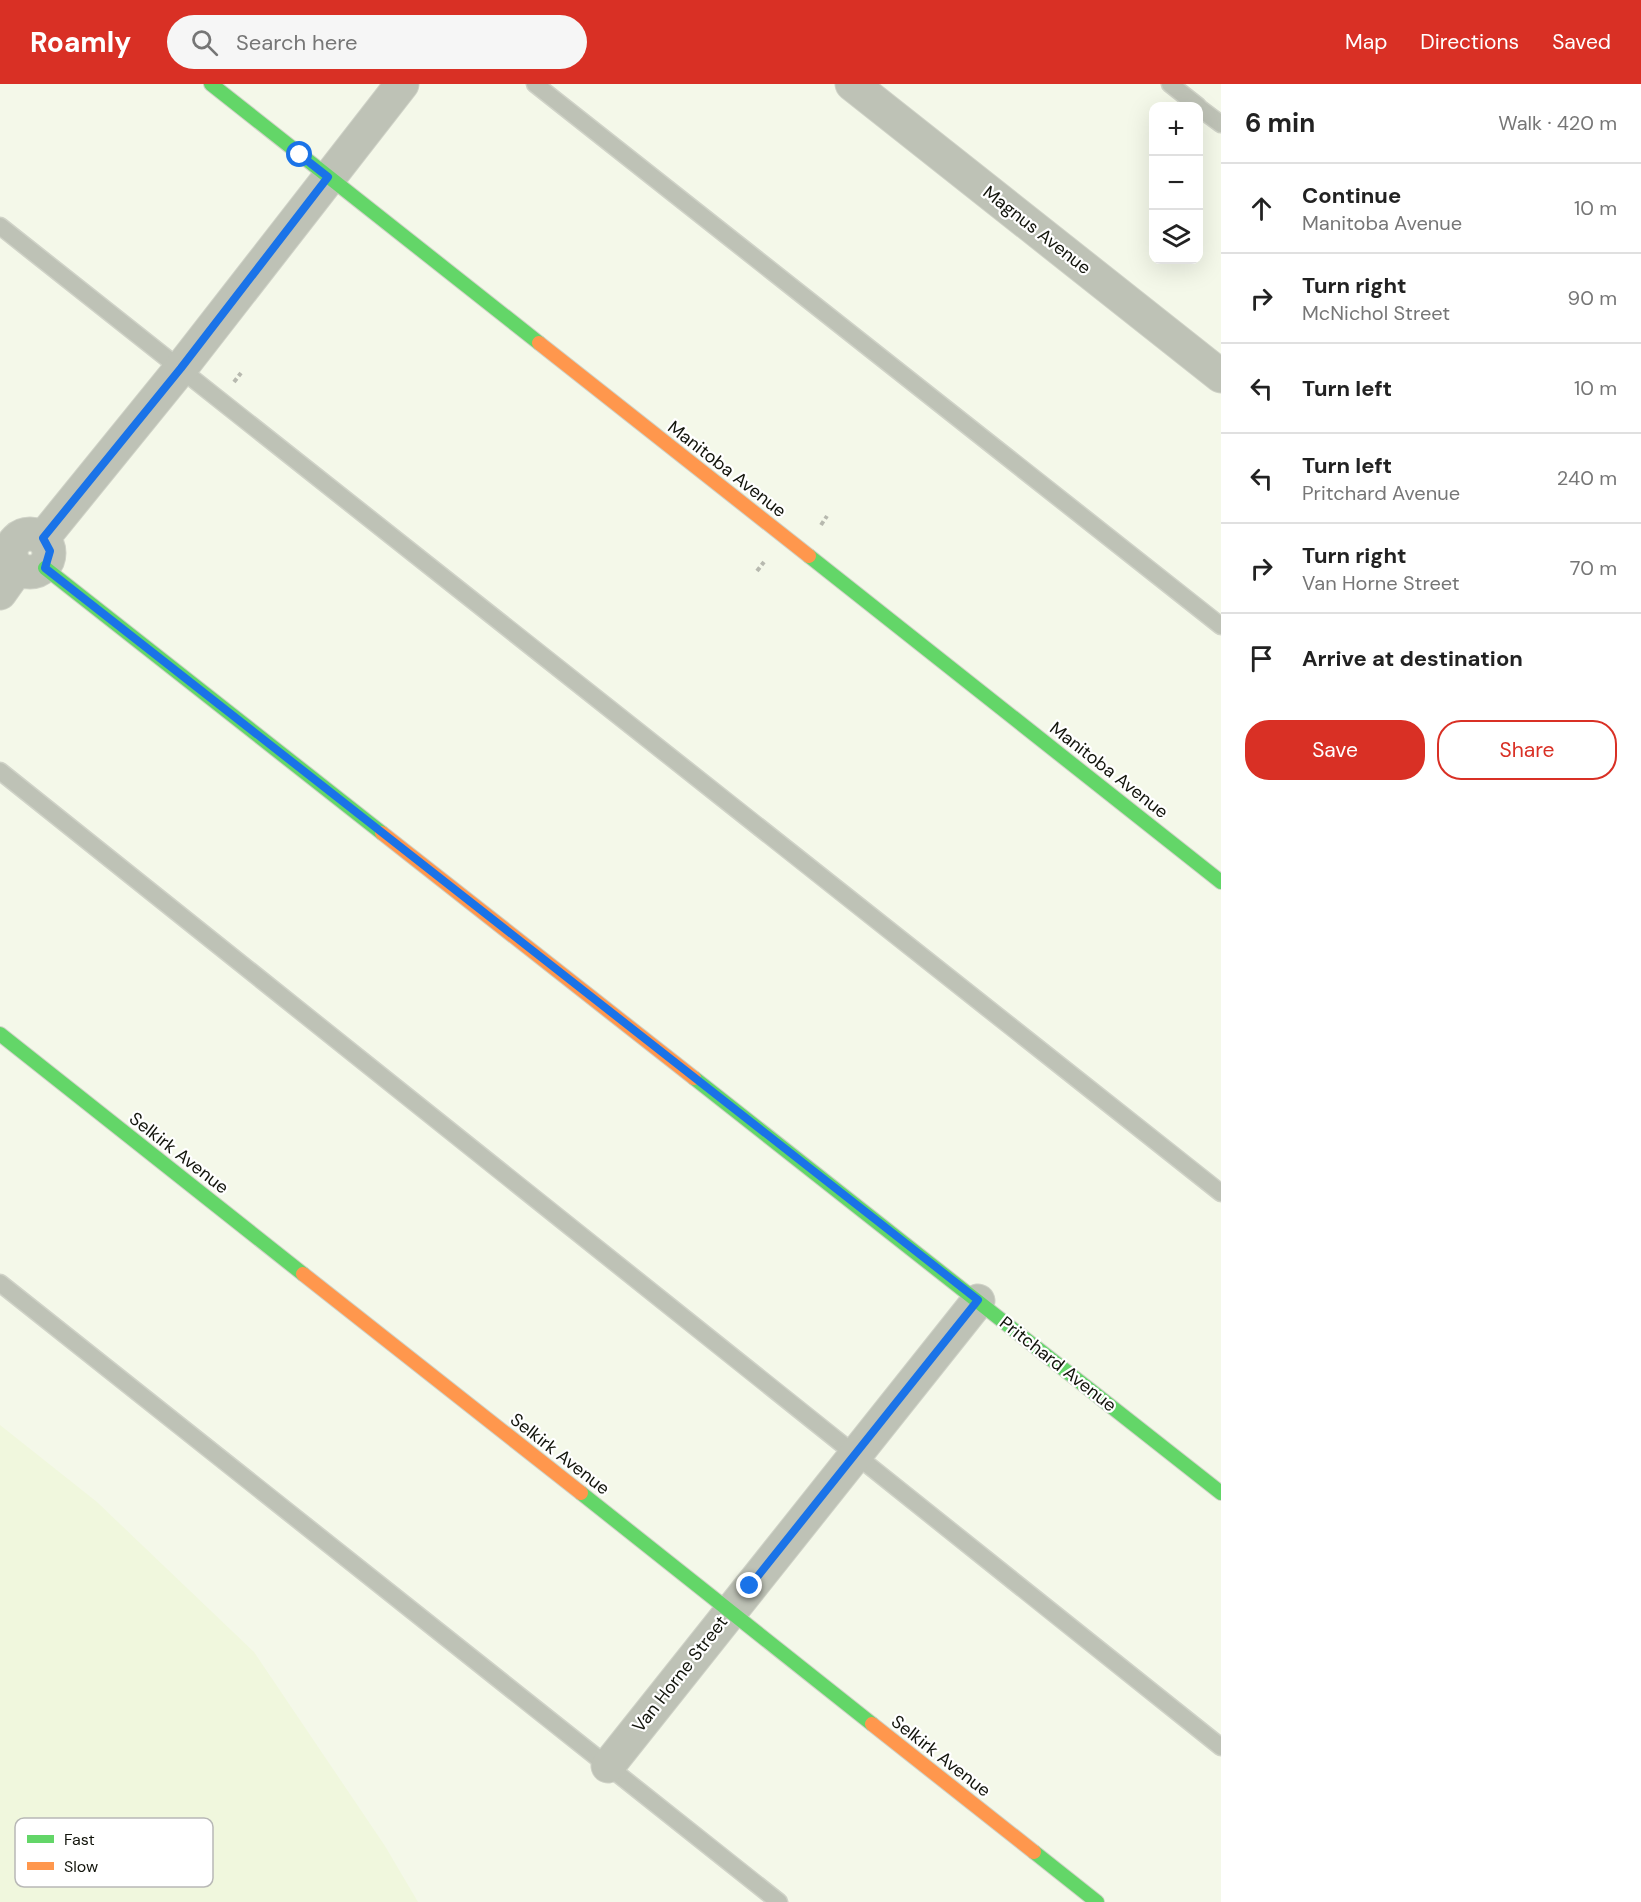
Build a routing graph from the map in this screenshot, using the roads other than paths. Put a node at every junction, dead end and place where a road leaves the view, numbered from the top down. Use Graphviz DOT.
graph roads {
  1 [pos="211,84"];
  2 [pos="402,84"];
  3 [pos="535,84"];
  4 [pos="852,84"];
  5 [pos="1170,84"];
  6 [pos="1192,102"];
  7 [pos="1203,111"];
  8 [pos="1221,124"];
  9 [pos="328,177"];
  10 [pos="0,226"];
  11 [pos="181,368"];
  12 [pos="1221,376"];
  13 [pos="20,556"];
  14 [pos="1221,626"];
  15 [pos="0,771"];
  16 [pos="1221,882"];
  17 [pos="0,1034"];
  18 [pos="1221,1193"];
  19 [pos="0,1283"];
  20 [pos="978,1300"];
  21 [pos="855,1454"];
  22 [pos="1221,1493"];
  23 [pos="730,1612"];
  24 [pos="1221,1747"];
  25 [pos="608,1766"];
  26 [pos="779,1902"];
  27 [pos="1097,1902"];
  1 -- 9 [label="street, Manitoba Avenue"];
  2 -- 9 [label="street"];
  3 -- 14 [label="lane"];
  4 -- 12 [label="street, Magnus Avenue"];
  5 -- 6 [label="lane"];
  7 -- 8 [label="lane"];
  9 -- 11 [label="street"];
  9 -- 16 [label="street, Manitoba Avenue"];
  10 -- 11 [label="lane"];
  11 -- 13 [label="street"];
  11 -- 18 [label="lane"];
  13 -- 20 [label="street, Pritchard Avenue"];
  15 -- 21 [label="lane"];
  17 -- 23 [label="street, Selkirk Avenue"];
  19 -- 25 [label="lane"];
  20 -- 21 [label="street, Van Horne Street"];
  20 -- 22 [label="street, Pritchard Avenue"];
  21 -- 23 [label="street, Van Horne Street"];
  21 -- 24 [label="lane"];
  23 -- 25 [label="street, Van Horne Street"];
  23 -- 27 [label="street, Selkirk Avenue"];
  25 -- 26 [label="lane"];
}
